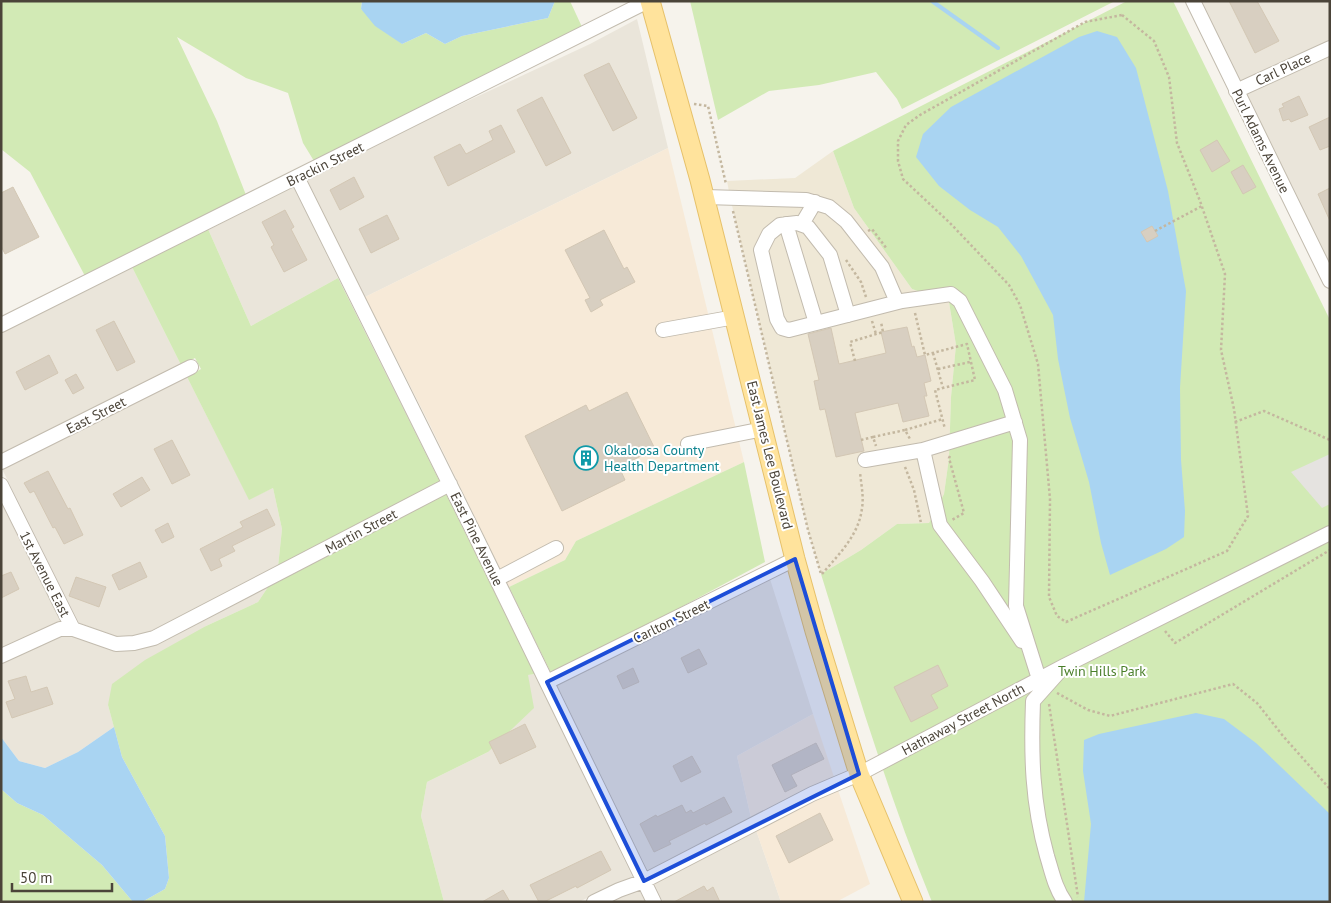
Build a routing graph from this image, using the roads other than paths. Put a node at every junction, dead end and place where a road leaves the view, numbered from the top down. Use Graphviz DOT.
graph roads {
  1 [pos="649,1"];
  2 [pos="1192,1"];
  3 [pos="1330,48"];
  4 [pos="1236,91"];
  5 [pos="297,177"];
  6 [pos="705,197"];
  7 [pos="815,202"];
  8 [pos="786,224"];
  9 [pos="802,224"];
  10 [pos="1330,282"];
  11 [pos="896,302"];
  12 [pos="848,315"];
  13 [pos="735,317"];
  14 [pos="816,323"];
  15 [pos="1,325"];
  16 [pos="663,330"];
  17 [pos="191,367"];
  18 [pos="1014,422"];
  19 [pos="763,429"];
  20 [pos="688,444"];
  21 [pos="917,446"];
  22 [pos="1,462"];
  23 [pos="863,463"];
  24 [pos="450,484"];
  25 [pos="1,485"];
  26 [pos="1330,533"];
  27 [pos="556,548"];
  28 [pos="795,559"];
  29 [pos="272,577"];
  30 [pos="496,579"];
  31 [pos="73,629"];
  32 [pos="1031,654"];
  33 [pos="1,656"];
  34 [pos="1064,666"];
  35 [pos="1039,679"];
  36 [pos="547,682"];
  37 [pos="859,774"];
  38 [pos="644,881"];
  39 [pos="594,902"];
  40 [pos="654,902"];
  41 [pos="913,902"];
  42 [pos="1065,902"];
  1 -- 5 [label="street, Brackin Street"];
  1 -- 6 [label="main road, East James Lee Boulevard"];
  2 -- 4 [label="street, Purl Adams Avenue"];
  3 -- 4 [label="street, Carl Place"];
  4 -- 10 [label="street, Purl Adams Avenue"];
  5 -- 15 [label="street, Brackin Street"];
  5 -- 24 [label="street, East Pine Avenue"];
  6 -- 7 [label="street"];
  6 -- 13 [label="main road, East James Lee Boulevard"];
  7 -- 9 [label="street"];
  7 -- 11 [label="street"];
  8 -- 9 [label="street"];
  8 -- 14 [label="street"];
  8 -- 14 [label="street"];
  9 -- 12 [label="street"];
  11 -- 12 [label="street"];
  11 -- 18 [label="street"];
  12 -- 14 [label="street"];
  13 -- 16 [label="street"];
  13 -- 19 [label="main road, East James Lee Boulevard"];
  17 -- 22 [label="street, East Street"];
  18 -- 21 [label="street"];
  18 -- 32 [label="street"];
  19 -- 20 [label="street"];
  19 -- 28 [label="main road, East James Lee Boulevard"];
  21 -- 23 [label="street"];
  21 -- 32 [label="street"];
  24 -- 29 [label="street, Martin Street"];
  24 -- 30 [label="street, East Pine Avenue"];
  25 -- 31 [label="street, 1st Avenue East"];
  26 -- 34 [label="street, Hathaway Street North"];
  27 -- 30 [label="street"];
  28 -- 36 [label="street, Carlton Street"];
  28 -- 37 [label="main road, East James Lee Boulevard"];
  29 -- 31 [label="street, 1st Avenue East"];
  30 -- 36 [label="street, East Pine Avenue"];
  31 -- 33 [label="street"];
  32 -- 35 [label="street"];
  34 -- 35 [label="street, Hathaway Street North"];
  34 -- 42 [label="street"];
  35 -- 37 [label="street, Hathaway Street North"];
  36 -- 38 [label="street, East Pine Avenue"];
  37 -- 38 [label="street, Hathaway Street North"];
  37 -- 41 [label="main road, East James Lee Boulevard"];
  38 -- 39 [label="street, Hathaway Street North"];
  38 -- 40 [label="street, East Pine Avenue"];
}
